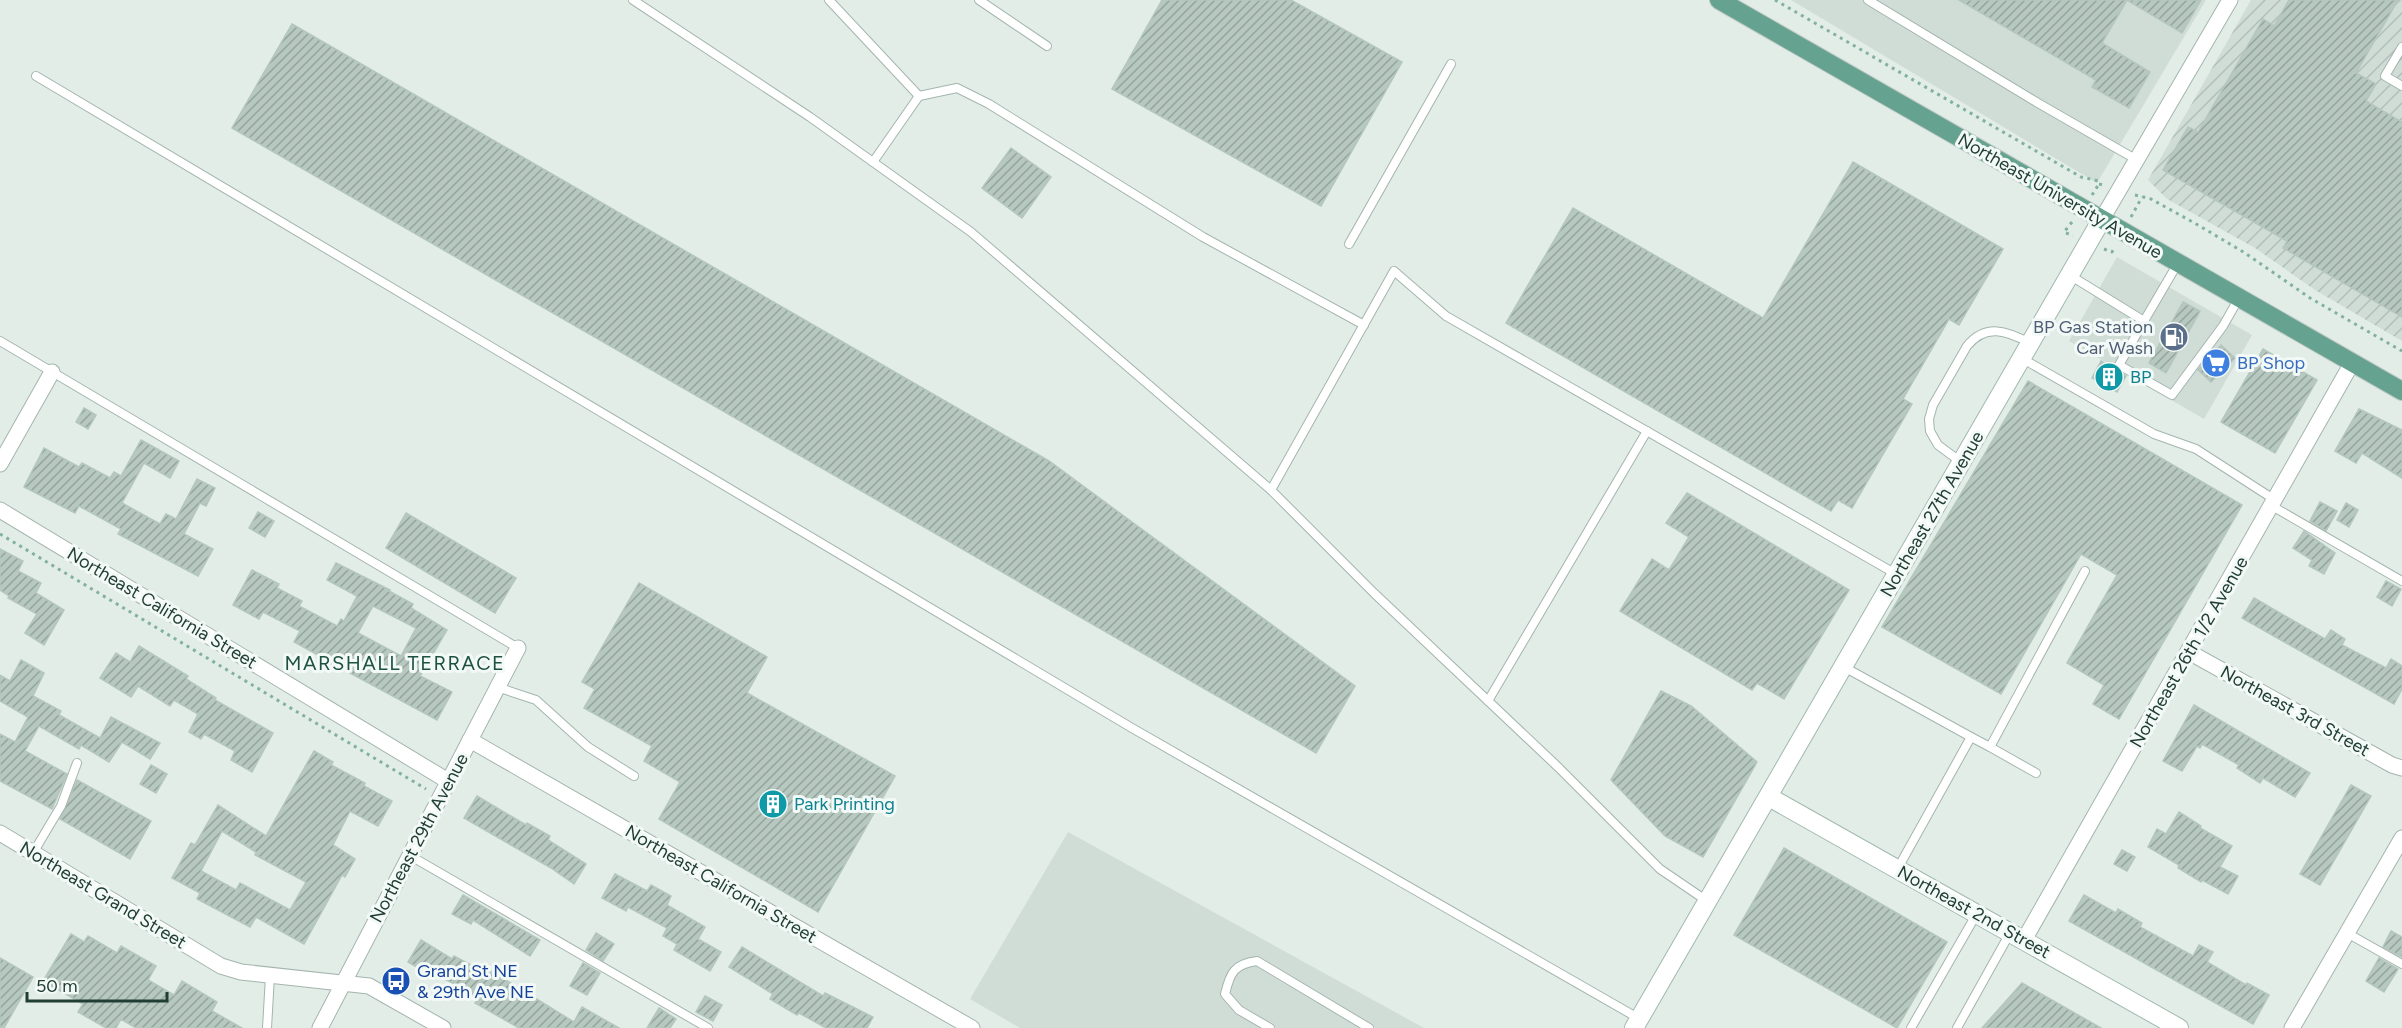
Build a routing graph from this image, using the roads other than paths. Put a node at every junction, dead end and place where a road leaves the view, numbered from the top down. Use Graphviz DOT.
graph roads {
  1 [pos="633,0"];
  2 [pos="829,0"];
  3 [pos="979,0"];
  4 [pos="1719,0"];
  5 [pos="1868,0"];
  6 [pos="2230,0"];
  7 [pos="1047,46"];
  8 [pos="2402,47"];
  9 [pos="1451,64"];
  10 [pos="36,76"];
  11 [pos="2402,86"];
  12 [pos="919,96"];
  13 [pos="2137,160"];
  14 [pos="873,162"];
  15 [pos="2102,219"];
  16 [pos="1349,244"];
  17 [pos="2178,263"];
  18 [pos="2071,276"];
  19 [pos="2239,298"];
  20 [pos="2144,321"];
  21 [pos="1364,325"];
  22 [pos="0,341"];
  23 [pos="2027,351"];
  24 [pos="2352,363"];
  25 [pos="52,372"];
  26 [pos="2402,391"];
  27 [pos="1647,431"];
  28 [pos="1962,462"];
  29 [pos="0,464"];
  30 [pos="1271,490"];
  31 [pos="2274,503"];
  32 [pos="0,510"];
  33 [pos="2085,572"];
  34 [pos="1897,575"];
  35 [pos="2402,580"];
  36 [pos="518,648"];
  37 [pos="2189,652"];
  38 [pos="1844,667"];
  39 [pos="498,687"];
  40 [pos="1488,701"];
  41 [pos="1971,737"];
  42 [pos="470,740"];
  43 [pos="1990,747"];
  44 [pos="77,763"];
  45 [pos="2402,768"];
  46 [pos="2036,773"];
  47 [pos="634,776"];
  48 [pos="448,781"];
  49 [pos="1769,797"];
  50 [pos="0,833"];
  51 [pos="2402,838"];
  52 [pos="33,853"];
  53 [pos="409,855"];
  54 [pos="1898,869"];
  55 [pos="1708,902"];
  56 [pos="1976,914"];
  57 [pos="2347,933"];
  58 [pos="2017,936"];
  59 [pos="2402,964"];
  60 [pos="270,976"];
  61 [pos="343,983"];
  62 [pos="1637,1023"];
  63 [pos="267,1028"];
  64 [pos="320,1028"];
  65 [pos="443,1028"];
  66 [pos="708,1028"];
  67 [pos="972,1028"];
  68 [pos="1270,1028"];
  69 [pos="1370,1028"];
  70 [pos="1911,1028"];
  71 [pos="1957,1028"];
  72 [pos="2179,1028"];
  73 [pos="2292,1028"];
  1 -- 14 [label="lane"];
  2 -- 12 [label="lane"];
  3 -- 7 [label="lane"];
  4 -- 15 [label="main road, Northeast University Avenue"];
  5 -- 13 [label="lane"];
  6 -- 13 [label="street, Northeast 27th Avenue"];
  8 -- 11 [label="lane"];
  9 -- 16 [label="lane"];
  10 -- 62 [label="lane"];
  12 -- 14 [label="lane"];
  12 -- 21 [label="lane"];
  13 -- 15 [label="street, Northeast 27th Avenue"];
  14 -- 30 [label="lane"];
  15 -- 17 [label="main road, Northeast University Avenue"];
  15 -- 18 [label="street, Northeast 27th Avenue"];
  17 -- 19 [label="main road, Northeast University Avenue"];
  17 -- 20 [label="lane"];
  18 -- 20 [label="lane"];
  18 -- 23 [label="street, Northeast 27th Avenue"];
  19 -- 20 [label="lane"];
  19 -- 24 [label="main road, Northeast University Avenue"];
  21 -- 27 [label="lane"];
  21 -- 30 [label="lane"];
  22 -- 25 [label="lane"];
  23 -- 28 [label="street, Northeast 27th Avenue"];
  23 -- 28 [label="lane"];
  23 -- 31 [label="lane"];
  24 -- 26 [label="main road, Northeast University Avenue"];
  24 -- 31 [label="street, Northeast 26th 1/2 Avenue"];
  25 -- 29 [label="street"];
  25 -- 36 [label="lane"];
  27 -- 34 [label="lane"];
  27 -- 40 [label="lane"];
  28 -- 34 [label="street, Northeast 27th Avenue"];
  30 -- 40 [label="lane"];
  31 -- 35 [label="lane"];
  31 -- 37 [label="street, Northeast 26th 1/2 Avenue"];
  32 -- 48 [label="street, Northeast California Street"];
  33 -- 43 [label="lane"];
  34 -- 38 [label="street, Northeast 27th Avenue"];
  36 -- 39 [label="street, Northeast 29th Avenue"];
  37 -- 45 [label="street, Northeast 3rd Street"];
  37 -- 58 [label="street, Northeast 26th 1/2 Avenue"];
  38 -- 41 [label="lane"];
  38 -- 49 [label="street, Northeast 27th Avenue"];
  39 -- 42 [label="street, Northeast 29th Avenue"];
  39 -- 47 [label="lane"];
  40 -- 55 [label="lane"];
  41 -- 43 [label="lane"];
  41 -- 54 [label="lane"];
  42 -- 48 [label="street, Northeast 29th Avenue"];
  42 -- 67 [label="street, Northeast California Street"];
  43 -- 46 [label="lane"];
  44 -- 52 [label="lane"];
  48 -- 53 [label="street, Northeast 29th Avenue"];
  49 -- 54 [label="street, Northeast 2nd Street"];
  49 -- 55 [label="street, Northeast 27th Avenue"];
  50 -- 52 [label="street, Northeast Grand Street"];
  51 -- 57 [label="street"];
  52 -- 60 [label="street, Northeast Grand Street"];
  53 -- 61 [label="street, Northeast 29th Avenue"];
  53 -- 66 [label="lane"];
  54 -- 56 [label="street, Northeast 2nd Street"];
  55 -- 62 [label="street, Northeast 27th Avenue"];
  56 -- 58 [label="street, Northeast 2nd Street"];
  56 -- 70 [label="lane"];
  57 -- 59 [label="lane"];
  57 -- 73 [label="street"];
  58 -- 71 [label="lane"];
  58 -- 72 [label="street, Northeast 2nd Street"];
  60 -- 61 [label="street, Northeast Grand Street"];
  60 -- 63 [label="lane"];
  61 -- 64 [label="street, Northeast 29th Avenue"];
  61 -- 65 [label="street, Northeast Grand Street"];
  68 -- 69 [label="lane"];
}
